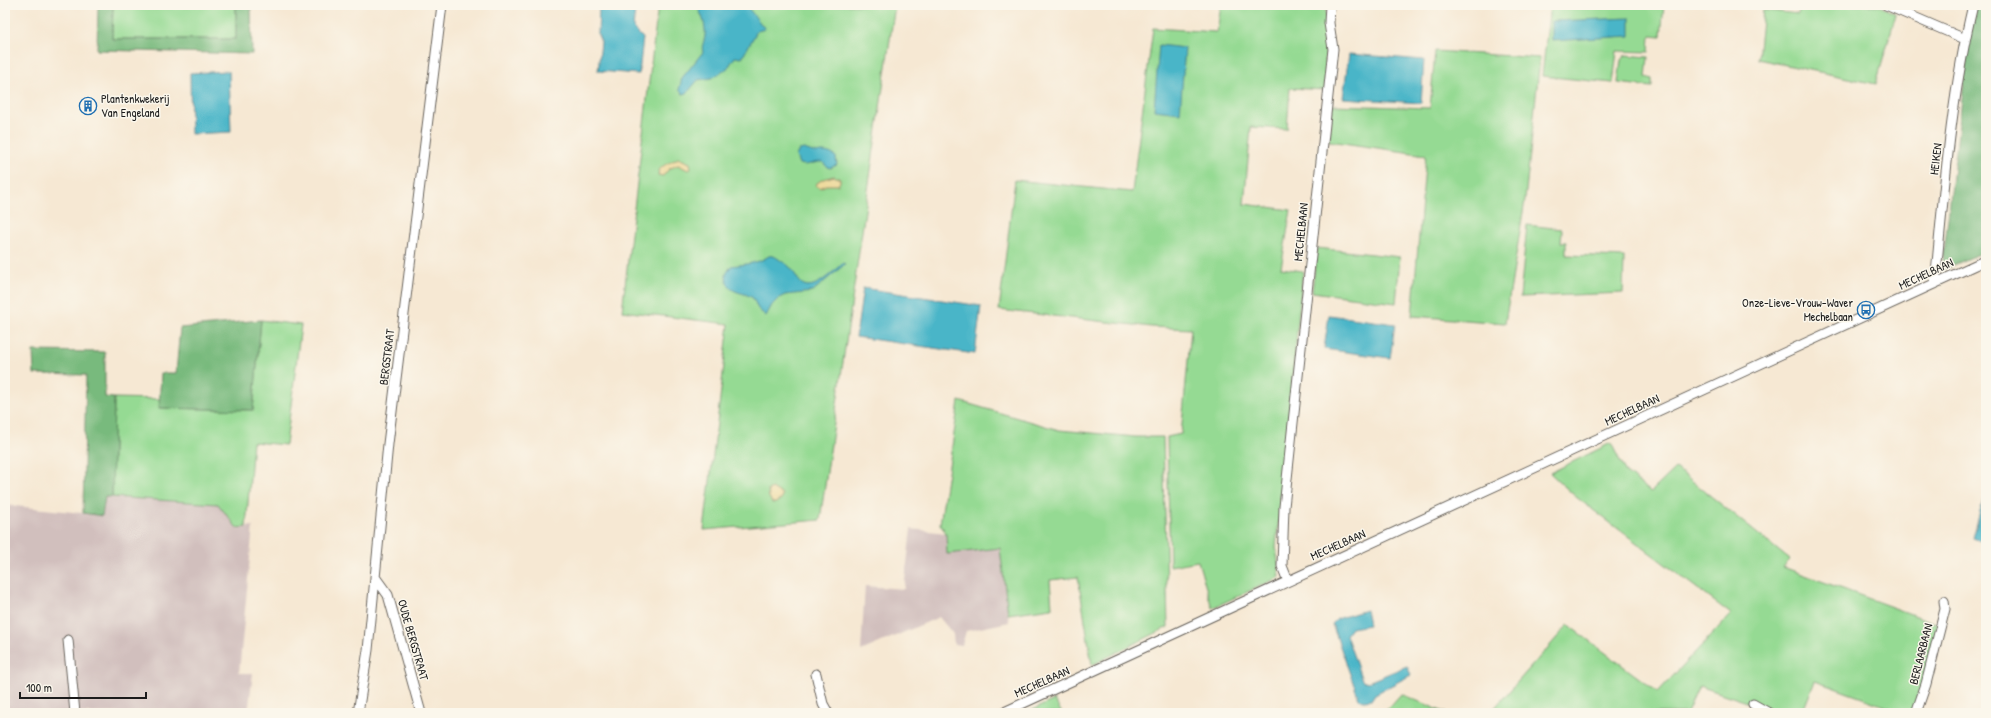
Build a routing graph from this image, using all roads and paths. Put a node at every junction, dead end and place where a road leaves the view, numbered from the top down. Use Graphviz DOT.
graph roads {
  1 [pos="442,5"];
  2 [pos="1330,5"];
  3 [pos="1886,5"];
  4 [pos="1973,5"];
  5 [pos="1965,39"];
  6 [pos="1986,260"];
  7 [pos="1935,284"];
  8 [pos="375,577"];
  9 [pos="1288,581"];
  10 [pos="1944,600"];
  11 [pos="68,640"];
  12 [pos="816,674"];
  13 [pos="1753,704"];
  14 [pos="75,713"];
  15 [pos="358,713"];
  16 [pos="421,713"];
  17 [pos="828,713"];
  18 [pos="1002,713"];
  19 [pos="1769,713"];
  20 [pos="1916,713"];
  1 -- 8 [label="street, BERGSTRAAT"];
  2 -- 9 [label="street, MECHELBAAN"];
  3 -- 5 [label="street"];
  4 -- 5 [label="street, HEIKEN"];
  5 -- 7 [label="street, HEIKEN"];
  6 -- 7 [label="street, MECHELBAAN"];
  7 -- 9 [label="street, MECHELBAAN"];
  8 -- 15 [label="street, BERGSTRAAT"];
  8 -- 16 [label="street, OUDE BERGSTRAAT"];
  9 -- 18 [label="street, MECHELBAAN"];
  10 -- 20 [label="street, BERLAARBAAN"];
  11 -- 14 [label="street"];
  12 -- 17 [label="street"];
  13 -- 19 [label="street"];
}
